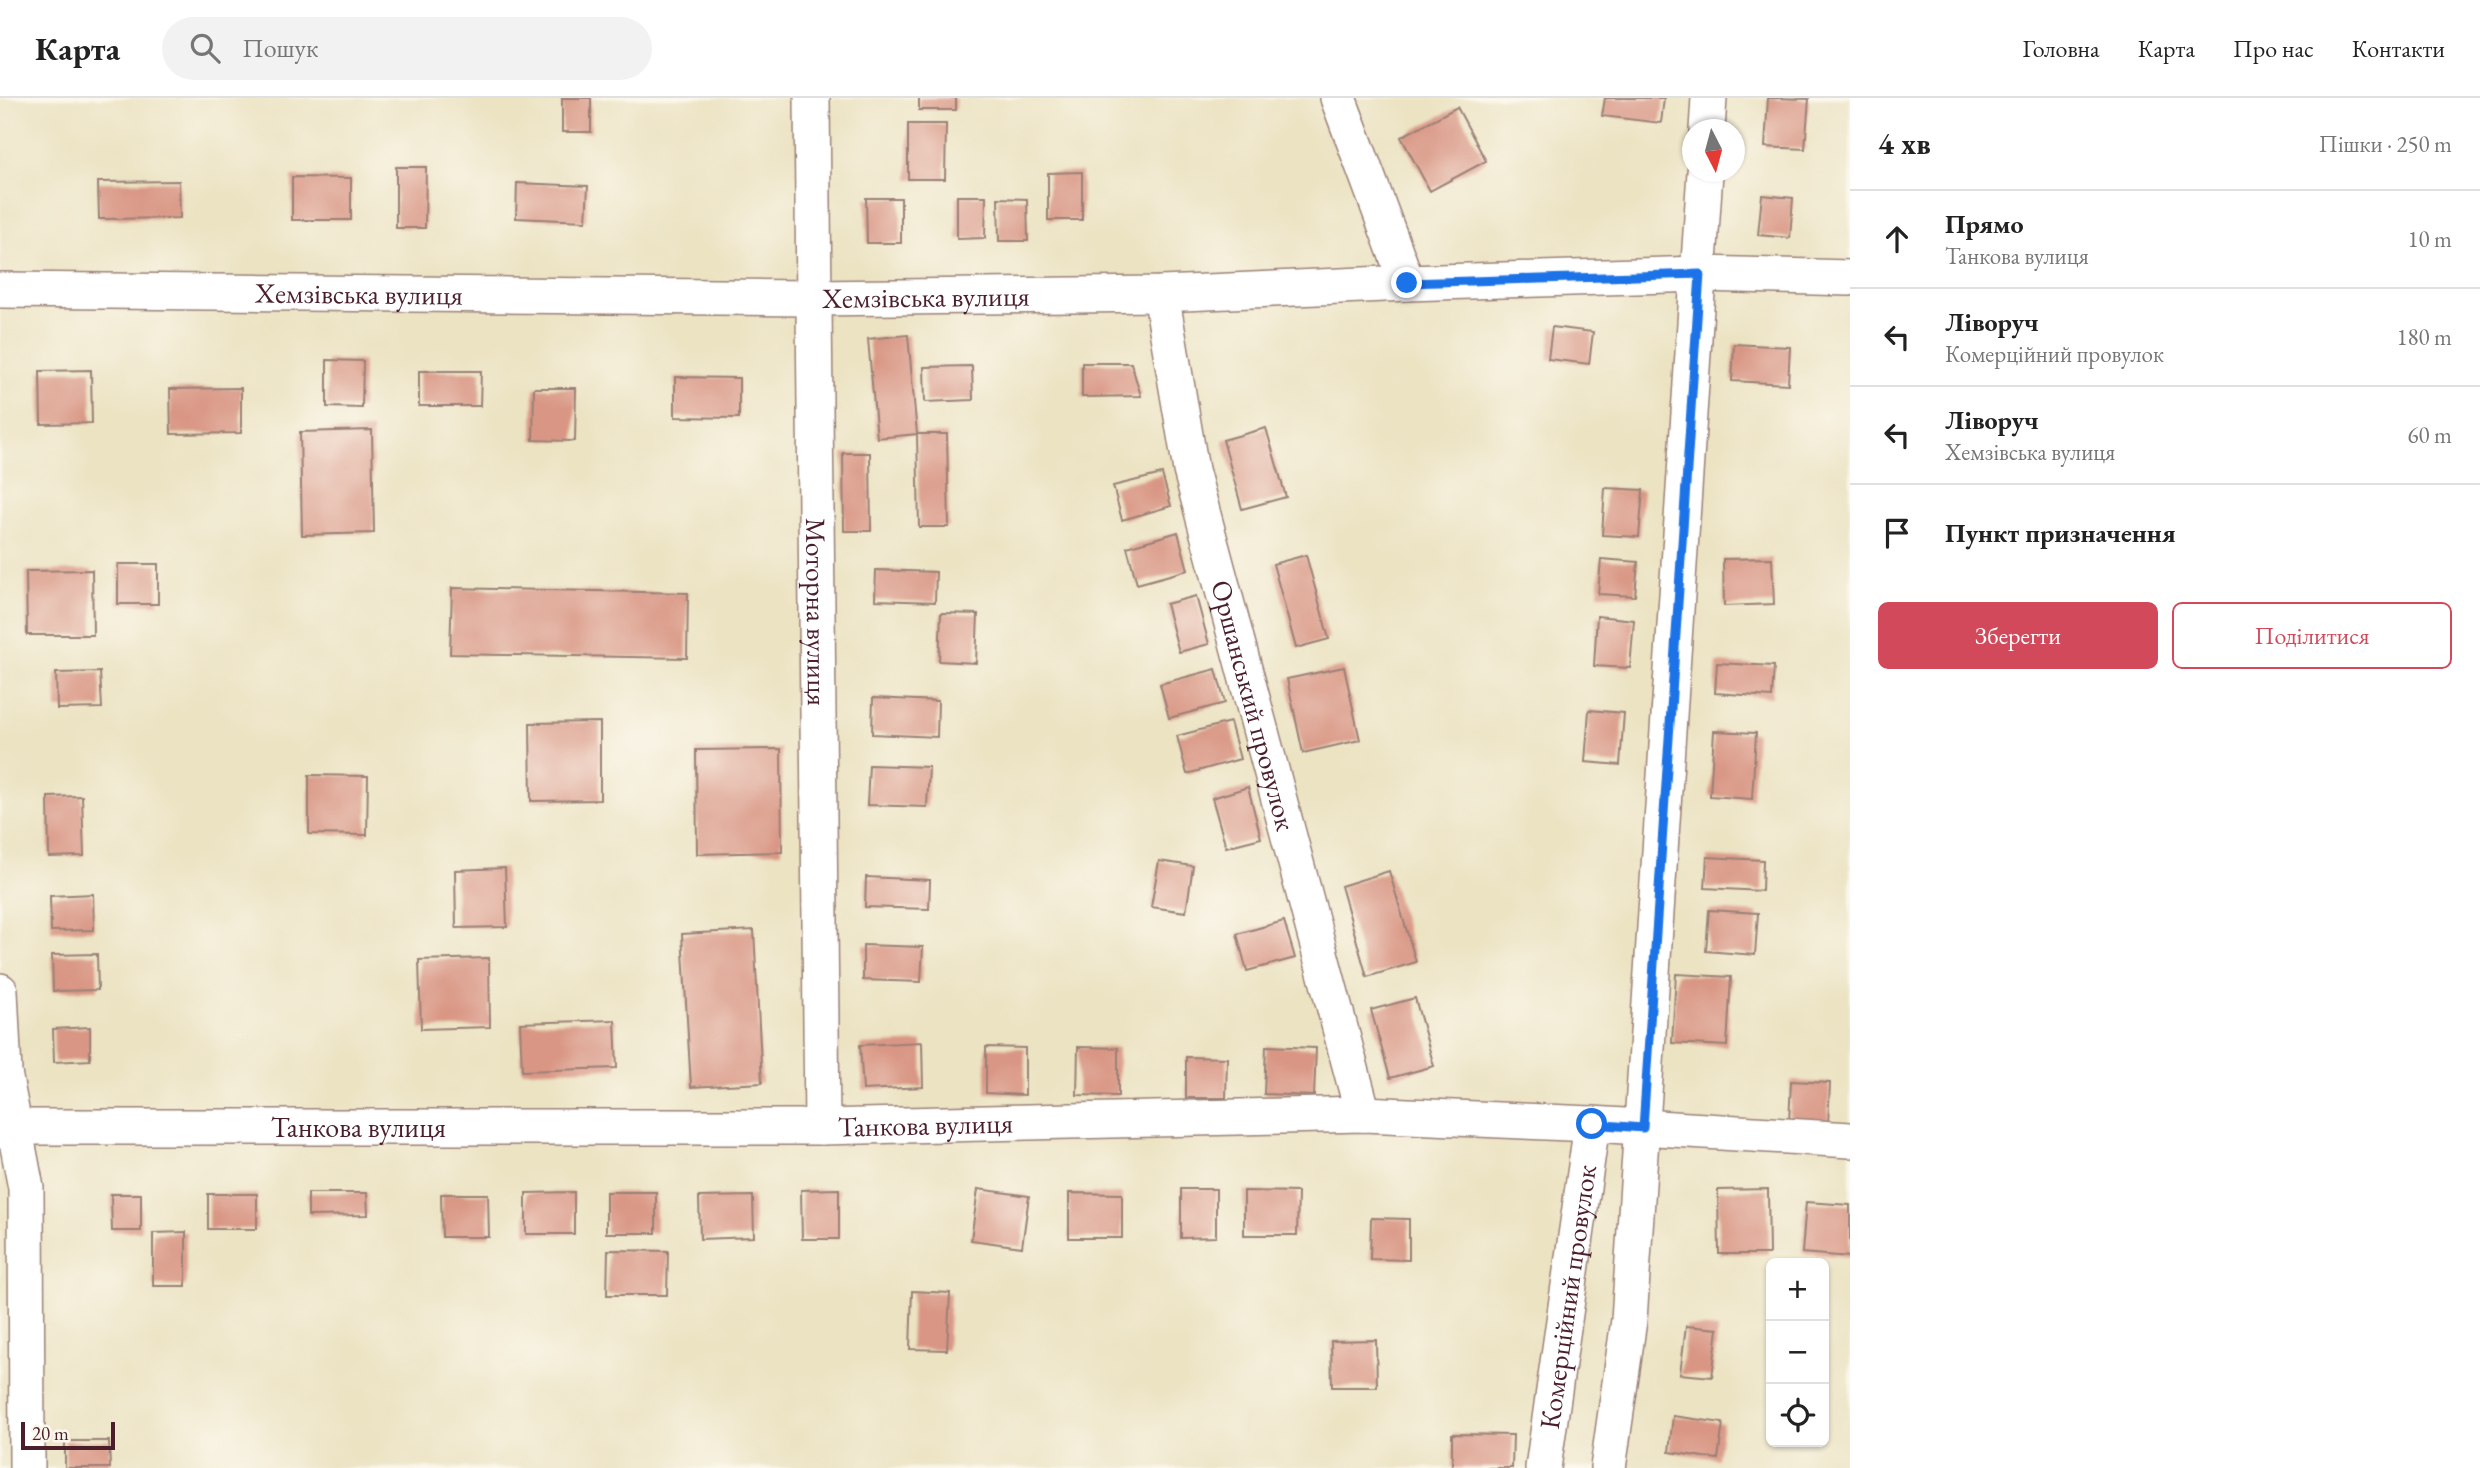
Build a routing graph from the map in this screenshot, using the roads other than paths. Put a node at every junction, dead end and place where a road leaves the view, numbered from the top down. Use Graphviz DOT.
graph roads {
  1 [pos="812,98"];
  2 [pos="1338,98"];
  3 [pos="1709,98"];
  4 [pos="1708,119"];
  5 [pos="1705,182"];
  6 [pos="1700,274"];
  7 [pos="1850,278"];
  8 [pos="1407,283"];
  9 [pos="0,290"];
  10 [pos="1161,294"];
  11 [pos="813,298"];
  12 [pos="0,991"];
  13 [pos="1363,1114"];
  14 [pos="1592,1124"];
  15 [pos="822,1127"];
  16 [pos="1643,1128"];
  17 [pos="8,1129"];
  18 [pos="1850,1140"];
  19 [pos="27,1468"];
  20 [pos="1543,1468"];
  21 [pos="1608,1468"];
  1 -- 11 [label="street, Моторна вулиця"];
  2 -- 8 [label="street"];
  3 -- 4 [label="street"];
  5 -- 6 [label="street"];
  6 -- 7 [label="street, Хемзівська вулиця"];
  6 -- 8 [label="street, Хемзівська вулиця"];
  6 -- 16 [label="street"];
  8 -- 10 [label="street, Хемзівська вулиця"];
  9 -- 11 [label="street, Хемзівська вулиця"];
  10 -- 11 [label="street, Хемзівська вулиця"];
  10 -- 13 [label="street, Оршанський провулок"];
  11 -- 15 [label="street, Моторна вулиця"];
  12 -- 17 [label="street"];
  13 -- 14 [label="street, Танкова вулиця"];
  13 -- 15 [label="street, Танкова вулиця"];
  14 -- 16 [label="street, Танкова вулиця"];
  14 -- 20 [label="street, Комерційний провулок"];
  15 -- 17 [label="street, Танкова вулиця"];
  16 -- 18 [label="street, Танкова вулиця"];
  16 -- 21 [label="street"];
  17 -- 19 [label="street"];
}
